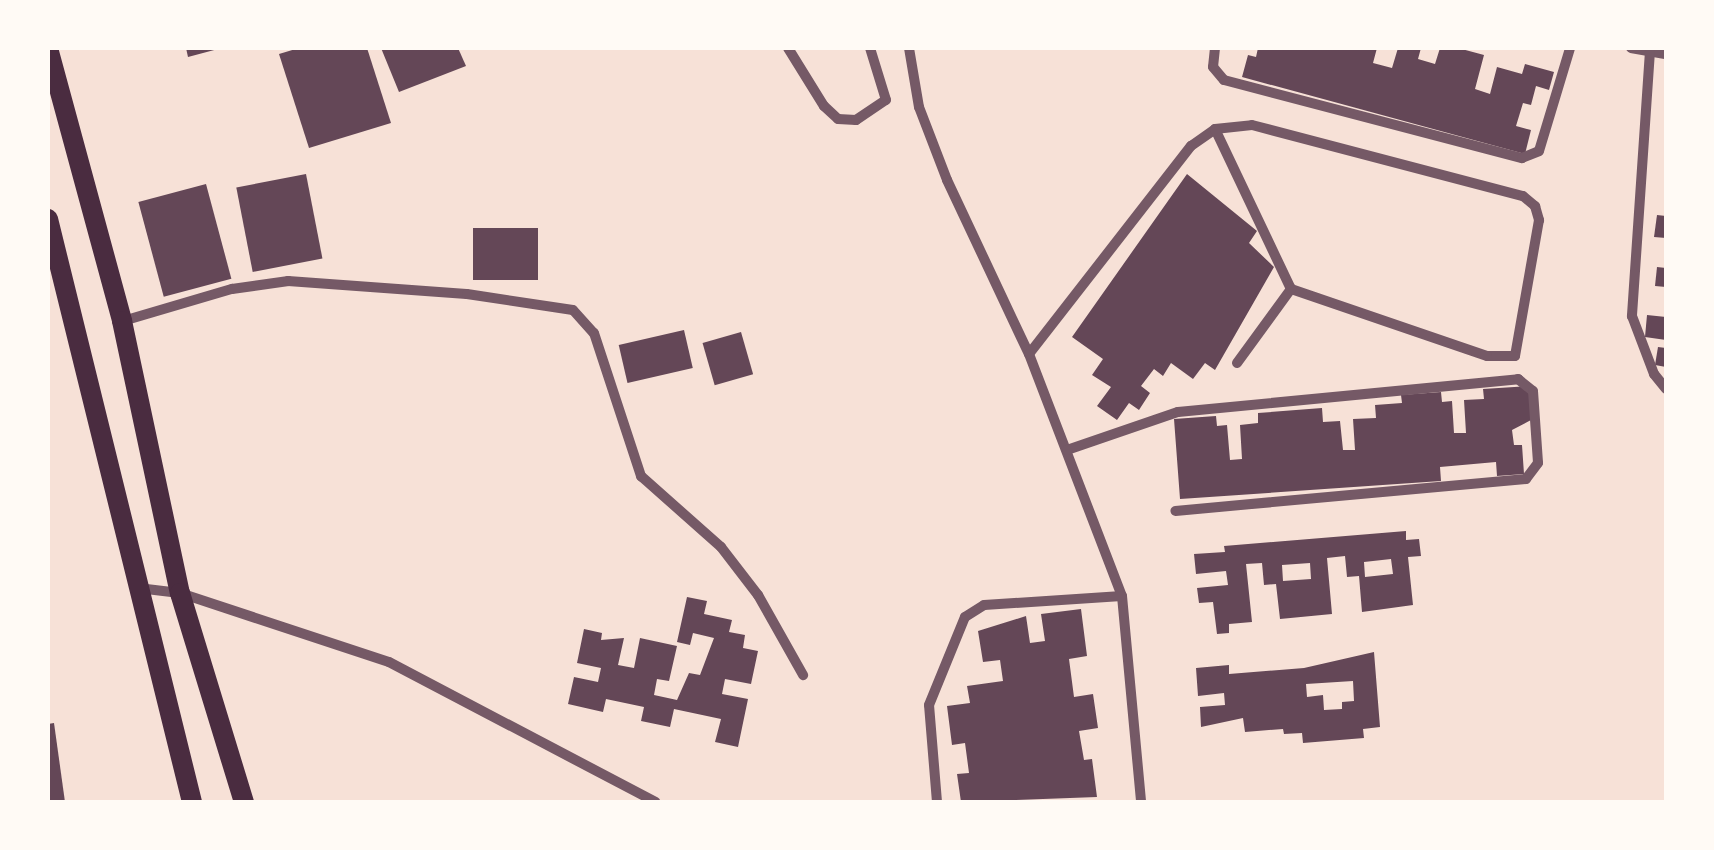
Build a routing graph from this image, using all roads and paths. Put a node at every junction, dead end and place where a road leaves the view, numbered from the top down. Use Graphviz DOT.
graph roads {
  1 [pos="48,48"];
  2 [pos="788,48"];
  3 [pos="870,48"];
  4 [pos="909,48"];
  5 [pos="1215,48"];
  6 [pos="1570,48"];
  7 [pos="1632,48"];
  8 [pos="1650,51"];
  9 [pos="1666,54"];
  10 [pos="1215,129"];
  11 [pos="48,218"];
  12 [pos="1291,289"];
  13 [pos="122,321"];
  14 [pos="1029,354"];
  15 [pos="1237,364"];
  16 [pos="1666,389"];
  17 [pos="1068,450"];
  18 [pos="1175,511"];
  19 [pos="137,588"];
  20 [pos="180,594"];
  21 [pos="1122,596"];
  22 [pos="803,675"];
  23 [pos="192,802"];
  24 [pos="244,802"];
  25 [pos="656,802"];
  26 [pos="937,802"];
  27 [pos="1141,802"];
  1 -- 13 [label="main road"];
  2 -- 3 [label="street"];
  4 -- 14 [label="street"];
  5 -- 6 [label="street"];
  7 -- 8 [label="street"];
  8 -- 9 [label="street"];
  8 -- 16 [label="street"];
  10 -- 12 [label="street"];
  10 -- 12 [label="street"];
  10 -- 14 [label="street"];
  11 -- 19 [label="main road"];
  12 -- 15 [label="street"];
  13 -- 20 [label="main road"];
  13 -- 22 [label="street"];
  14 -- 17 [label="street"];
  17 -- 18 [label="street"];
  17 -- 21 [label="street"];
  19 -- 20 [label="street"];
  19 -- 23 [label="main road"];
  20 -- 24 [label="main road"];
  20 -- 25 [label="street"];
  21 -- 26 [label="street"];
  21 -- 27 [label="street"];
}
